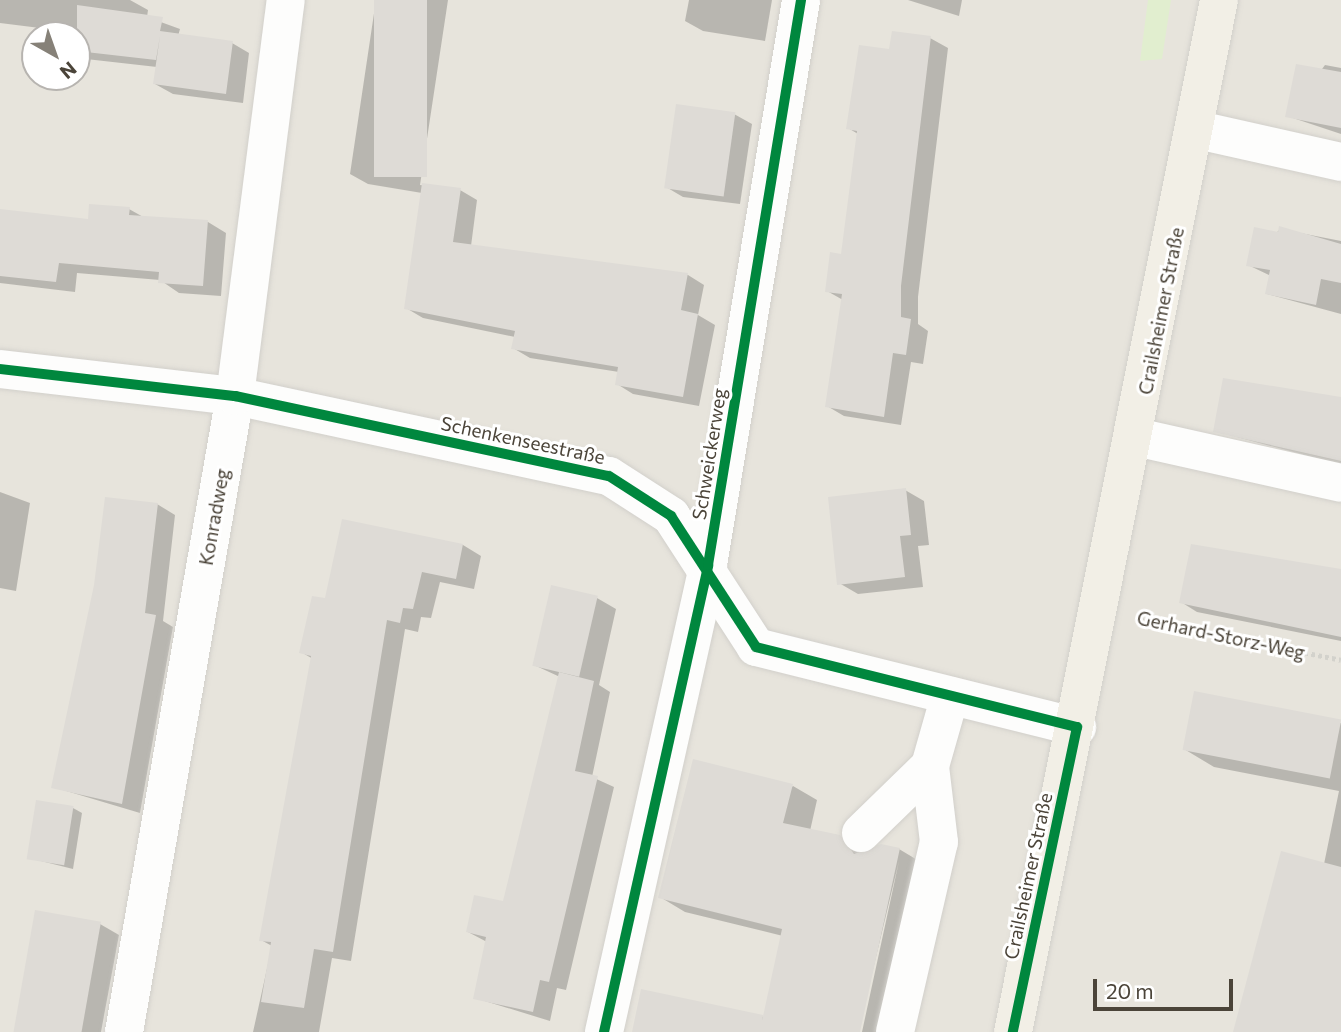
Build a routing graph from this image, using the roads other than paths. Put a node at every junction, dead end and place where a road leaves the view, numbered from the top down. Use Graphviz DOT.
graph roads {
  1 [pos="286,0"];
  2 [pos="801,0"];
  3 [pos="1219,0"];
  4 [pos="1198,130"];
  5 [pos="1341,162"];
  6 [pos="0,369"];
  7 [pos="235,396"];
  8 [pos="1136,437"];
  9 [pos="1341,483"];
  10 [pos="708,565"];
  11 [pos="950,696"];
  12 [pos="1077,727"];
  13 [pos="930,766"];
  14 [pos="861,833"];
  15 [pos="124,1032"];
  16 [pos="604,1032"];
  17 [pos="895,1032"];
  18 [pos="1013,1032"];
  1 -- 7 [label="street, Konradweg"];
  2 -- 10 [label="street, Schweickerweg"];
  3 -- 4 [label="main road, Crailsheimer Straße"];
  4 -- 5 [label="street"];
  4 -- 8 [label="main road, Crailsheimer Straße"];
  6 -- 7 [label="street, Schenkenseestraße"];
  7 -- 10 [label="street, Schenkenseestraße"];
  7 -- 15 [label="street, Konradweg"];
  8 -- 9 [label="street"];
  8 -- 12 [label="main road, Crailsheimer Straße"];
  10 -- 11 [label="street, Schenkenseestraße"];
  10 -- 16 [label="street, Schweickerweg"];
  11 -- 12 [label="street, Schenkenseestraße"];
  11 -- 13 [label="street"];
  12 -- 18 [label="main road, Crailsheimer Straße"];
  13 -- 14 [label="street"];
  13 -- 17 [label="street"];
}
